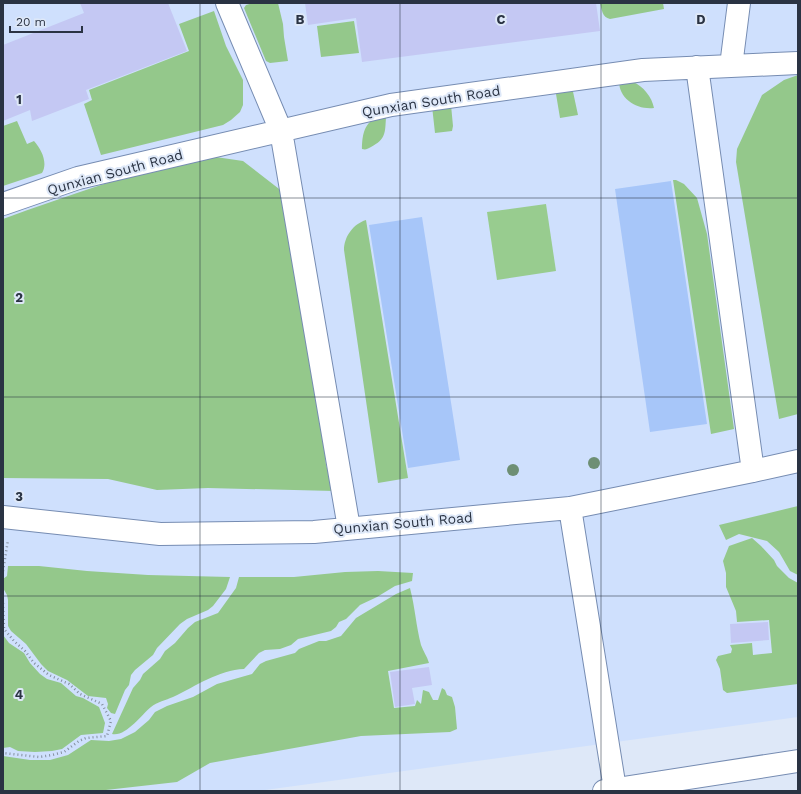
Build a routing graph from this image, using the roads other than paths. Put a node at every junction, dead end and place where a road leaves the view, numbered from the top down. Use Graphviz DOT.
graph roads {
  1 [pos="227,3"];
  2 [pos="739,3"];
  3 [pos="798,63"];
  4 [pos="732,66"];
  5 [pos="697,67"];
  6 [pos="281,131"];
  7 [pos="3,204"];
  8 [pos="798,461"];
  9 [pos="753,471"];
  10 [pos="570,508"];
  11 [pos="7,517"];
  12 [pos="349,528"];
  13 [pos="798,760"];
  14 [pos="610,790"];
  1 -- 6 [label="street"];
  2 -- 4 [label="street"];
  3 -- 4 [label="street, Qunxian South Road"];
  4 -- 5 [label="street, Qunxian South Road"];
  5 -- 6 [label="street, Qunxian South Road"];
  5 -- 9 [label="street"];
  6 -- 7 [label="street, Qunxian South Road"];
  6 -- 12 [label="street"];
  8 -- 9 [label="street, Qunxian South Road"];
  9 -- 10 [label="street, Qunxian South Road"];
  10 -- 12 [label="street, Qunxian South Road"];
  10 -- 14 [label="street"];
  11 -- 12 [label="street, Qunxian South Road"];
  13 -- 14 [label="street"];
}
